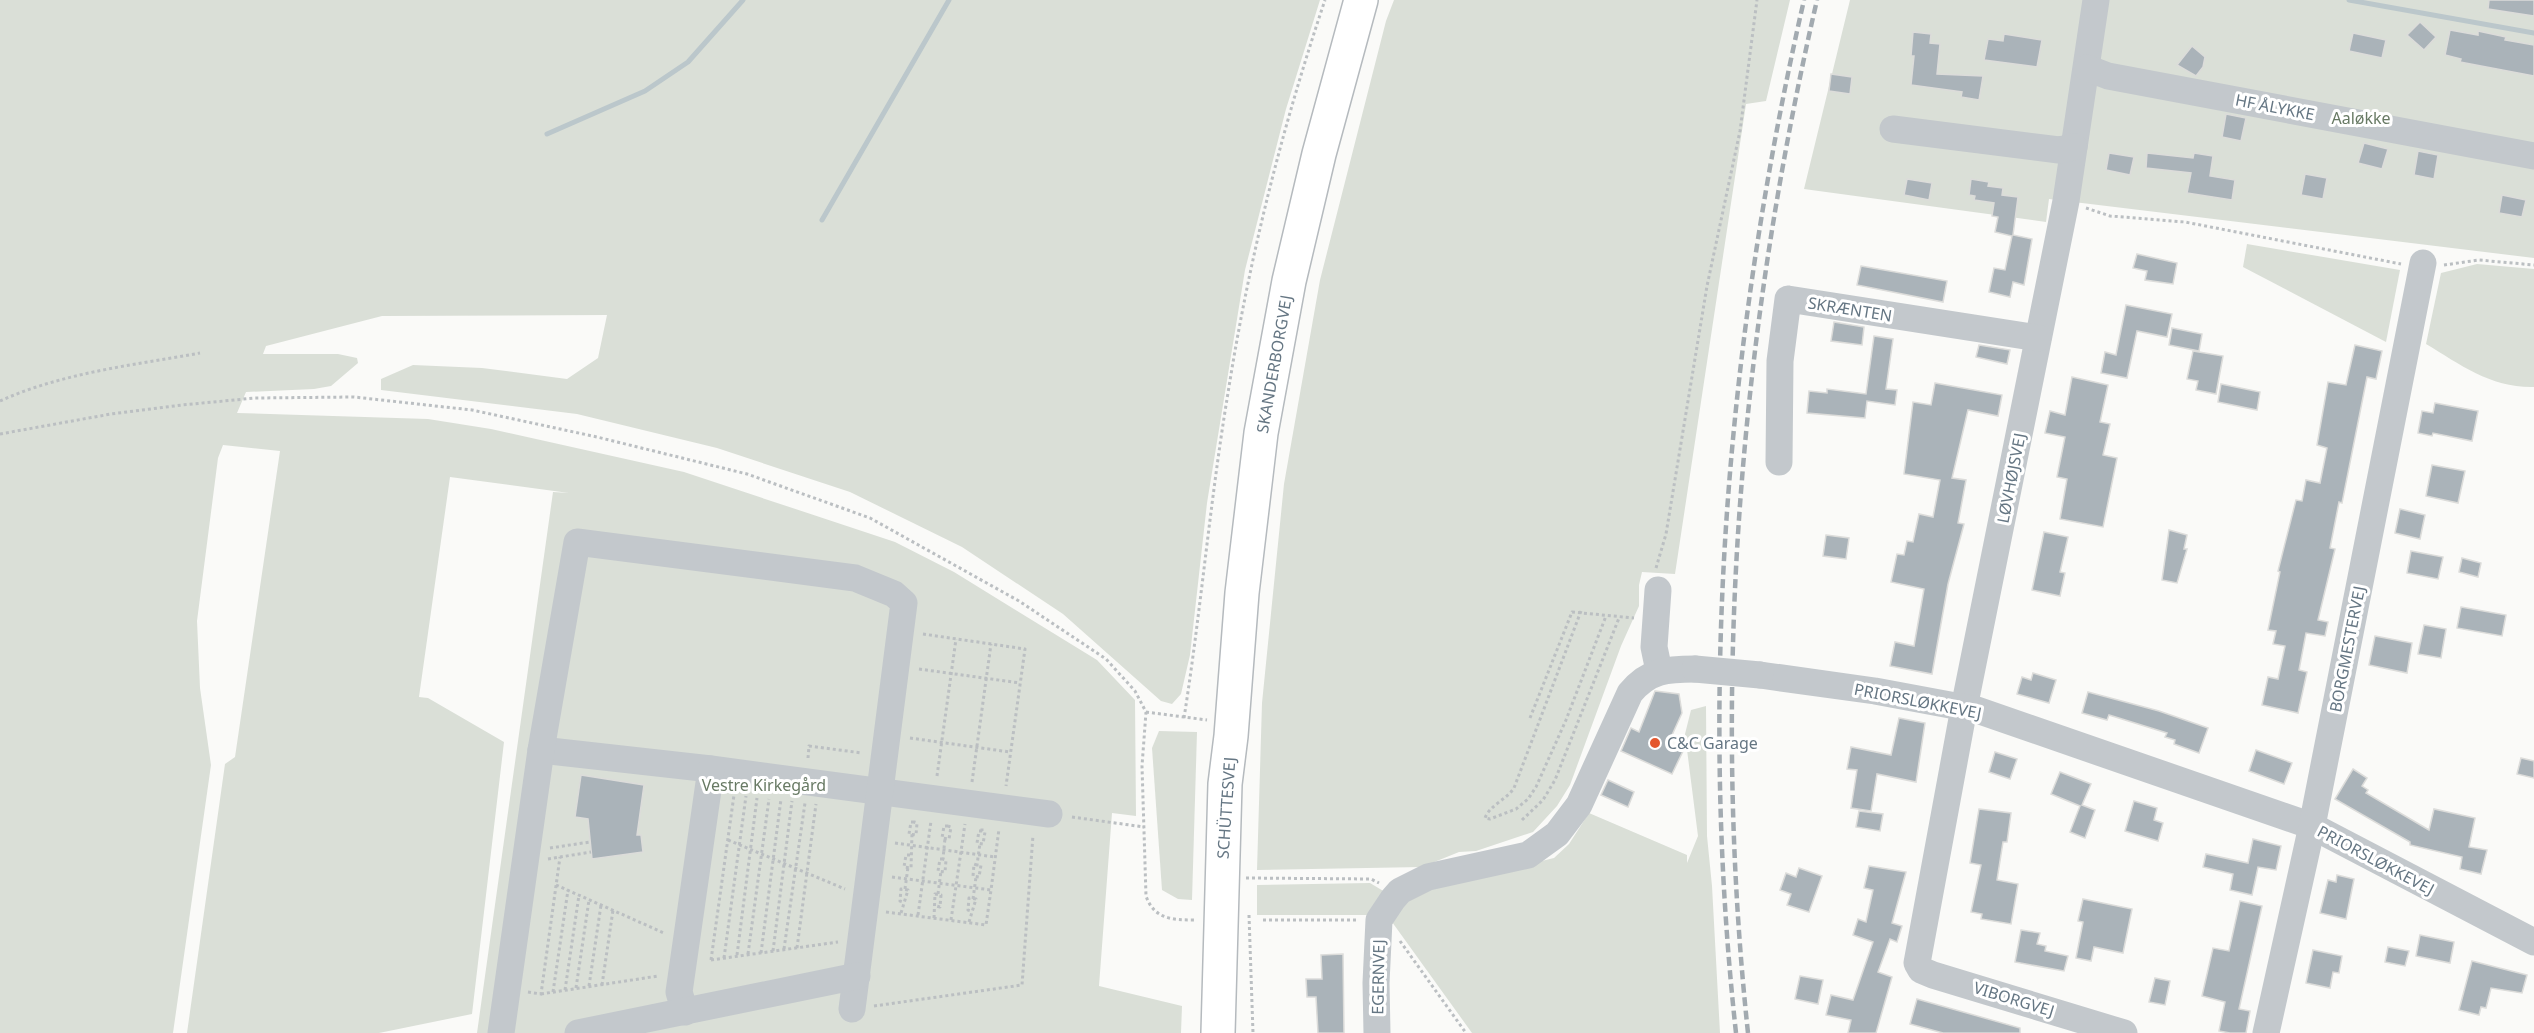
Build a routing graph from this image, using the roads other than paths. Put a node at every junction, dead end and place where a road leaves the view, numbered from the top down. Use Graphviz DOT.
graph roads {
  1 [pos="1361,0"];
  2 [pos="2096,0"];
  3 [pos="2087,68"];
  4 [pos="1893,129"];
  5 [pos="2074,147"];
  6 [pos="2534,156"];
  7 [pos="2423,263"];
  8 [pos="2038,338"];
  9 [pos="1779,462"];
  10 [pos="1658,590"];
  11 [pos="1659,671"];
  12 [pos="1964,708"];
  13 [pos="1223,728"];
  14 [pos="541,750"];
  15 [pos="711,769"];
  16 [pos="880,791"];
  17 [pos="1051,814"];
  18 [pos="2312,826"];
  19 [pos="2534,942"];
  20 [pos="1917,954"];
  21 [pos="857,976"];
  22 [pos="852,1009"];
  23 [pos="685,1012"];
  24 [pos="501,1033"];
  25 [pos="578,1033"];
  26 [pos="1218,1033"];
  27 [pos="1238,1033"];
  28 [pos="1377,1033"];
  29 [pos="2124,1033"];
  30 [pos="2266,1033"];
  1 -- 13 [label="main road, SKANDERBORGVEJ"];
  2 -- 3 [label="street, LØVHØJSVEJ"];
  3 -- 5 [label="street, LØVHØJSVEJ"];
  3 -- 6 [label="street, HF ÅLYKKE"];
  4 -- 5 [label="street"];
  5 -- 8 [label="street, LØVHØJSVEJ"];
  7 -- 18 [label="street, BORGMESTERVEJ"];
  8 -- 9 [label="street, SKRÆNTEN"];
  8 -- 12 [label="street, LØVHØJSVEJ"];
  10 -- 11 [label="street"];
  11 -- 12 [label="street, PRIORSLØKKEVEJ, bridge"];
  11 -- 28 [label="street, EGERNVEJ"];
  12 -- 18 [label="street, PRIORSLØKKEVEJ"];
  12 -- 20 [label="street, LØVHØJSVEJ"];
  13 -- 26 [label="main road, SCHÜTTESVEJ"];
  13 -- 27 [label="main road, SCHÜTTESVEJ"];
  14 -- 15 [label="street"];
  14 -- 16 [label="street"];
  14 -- 24 [label="street"];
  15 -- 16 [label="street"];
  15 -- 23 [label="street"];
  16 -- 17 [label="street"];
  16 -- 21 [label="street"];
  18 -- 19 [label="street, PRIORSLØKKEVEJ"];
  18 -- 30 [label="street, BORGMESTERVEJ"];
  20 -- 29 [label="street, VIBORGVEJ"];
  21 -- 22 [label="street"];
  21 -- 23 [label="street"];
  23 -- 25 [label="street"];
}
